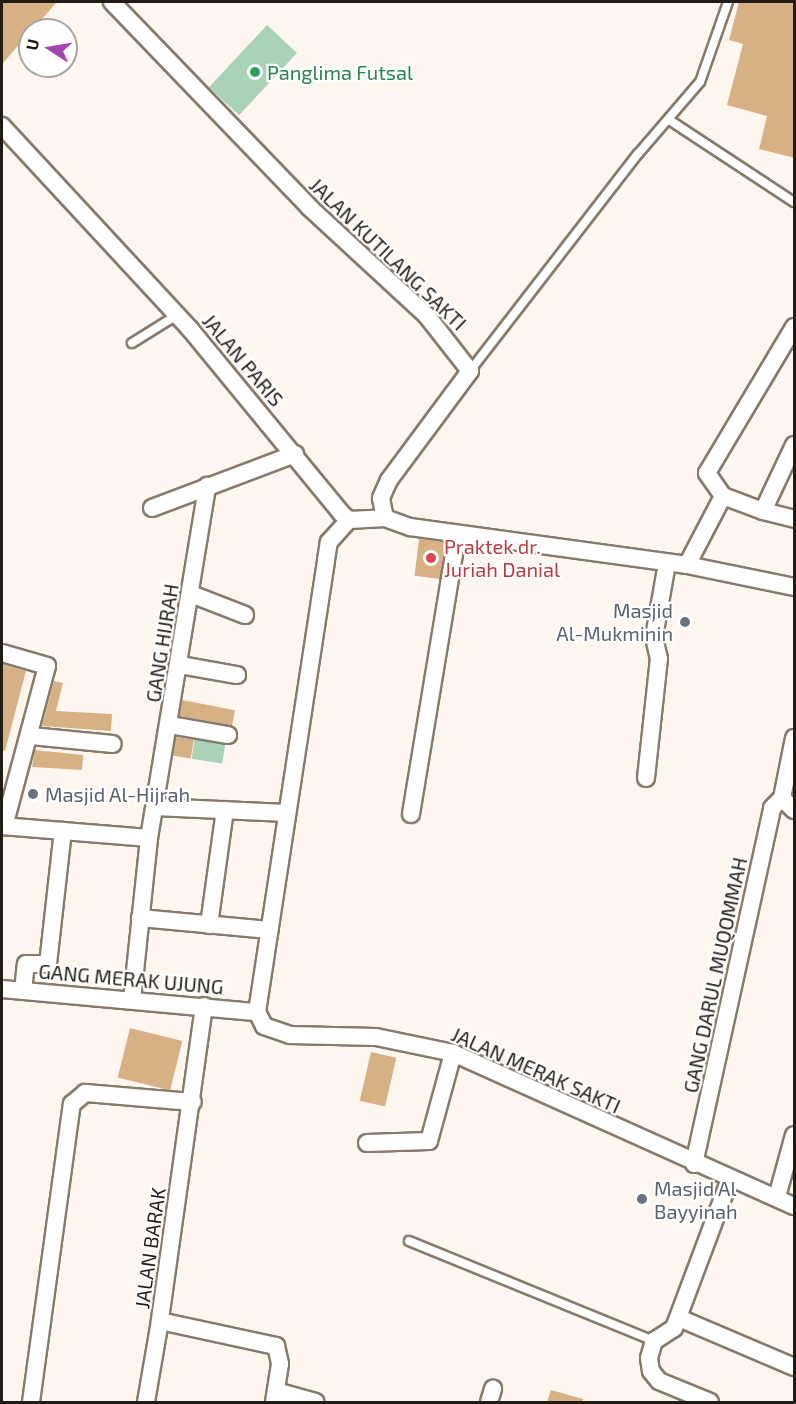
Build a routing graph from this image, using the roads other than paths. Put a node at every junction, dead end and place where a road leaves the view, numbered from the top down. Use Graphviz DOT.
graph roads {
  1 [pos="111,2"];
  2 [pos="728,2"];
  3 [pos="671,121"];
  4 [pos="2,126"];
  5 [pos="795,202"];
  6 [pos="177,315"];
  7 [pos="795,327"];
  8 [pos="132,343"];
  9 [pos="470,371"];
  10 [pos="795,445"];
  11 [pos="295,454"];
  12 [pos="207,486"];
  13 [pos="723,496"];
  14 [pos="152,508"];
  15 [pos="763,511"];
  16 [pos="385,518"];
  17 [pos="795,519"];
  18 [pos="349,520"];
  19 [pos="457,535"];
  20 [pos="667,563"];
  21 [pos="687,565"];
  22 [pos="795,587"];
  23 [pos="191,594"];
  24 [pos="245,615"];
  25 [pos="2,653"];
  26 [pos="180,666"];
  27 [pos="237,675"];
  28 [pos="170,725"];
  29 [pos="228,735"];
  30 [pos="31,736"];
  31 [pos="795,738"];
  32 [pos="113,744"];
  33 [pos="646,778"];
  34 [pos="782,798"];
  35 [pos="155,807"];
  36 [pos="225,810"];
  37 [pos="795,810"];
  38 [pos="287,813"];
  39 [pos="411,814"];
  40 [pos="3,826"];
  41 [pos="63,831"];
  42 [pos="149,838"];
  43 [pos="141,918"];
  44 [pos="209,925"];
  45 [pos="269,930"];
  46 [pos="2,989"];
  47 [pos="24,991"];
  48 [pos="132,1000"];
  49 [pos="204,1006"];
  50 [pos="257,1012"];
  51 [pos="453,1053"];
  52 [pos="193,1102"];
  53 [pos="795,1135"];
  54 [pos="367,1143"];
  55 [pos="694,1164"];
  56 [pos="730,1179"];
  57 [pos="777,1197"];
  58 [pos="795,1206"];
  59 [pos="409,1241"];
  60 [pos="679,1318"];
  61 [pos="160,1321"];
  62 [pos="654,1341"];
  63 [pos="795,1367"];
  64 [pos="275,1397"];
  65 [pos="31,1402"];
  66 [pos="146,1402"];
  67 [pos="316,1402"];
  68 [pos="710,1402"];
  1 -- 9 [label="street, JALAN KUTILANG SAKTI"];
  2 -- 3 [label="lane"];
  3 -- 5 [label="lane"];
  3 -- 9 [label="lane"];
  4 -- 6 [label="street, JALAN PARIS"];
  6 -- 8 [label="lane"];
  6 -- 11 [label="street, JALAN PARIS"];
  7 -- 13 [label="street"];
  9 -- 16 [label="street"];
  10 -- 15 [label="street"];
  11 -- 12 [label="street"];
  11 -- 18 [label="street, JALAN PARIS"];
  12 -- 14 [label="street"];
  12 -- 23 [label="street, GANG HIJRAH"];
  13 -- 15 [label="street"];
  13 -- 21 [label="street"];
  15 -- 17 [label="street"];
  16 -- 18 [label="street"];
  16 -- 19 [label="street"];
  18 -- 38 [label="street"];
  19 -- 20 [label="street"];
  19 -- 39 [label="street"];
  20 -- 21 [label="street"];
  20 -- 33 [label="street"];
  21 -- 22 [label="street"];
  23 -- 24 [label="street"];
  23 -- 26 [label="street, GANG HIJRAH"];
  25 -- 30 [label="street"];
  26 -- 27 [label="street"];
  26 -- 28 [label="street, GANG HIJRAH"];
  28 -- 29 [label="street"];
  28 -- 35 [label="street, GANG HIJRAH"];
  30 -- 32 [label="street"];
  30 -- 40 [label="street"];
  31 -- 34 [label="street, GANG DARUL MUQOMMAH"];
  34 -- 37 [label="street"];
  34 -- 55 [label="street, GANG DARUL MUQOMMAH"];
  35 -- 36 [label="street"];
  35 -- 42 [label="street, GANG HIJRAH"];
  36 -- 38 [label="street"];
  36 -- 44 [label="street"];
  38 -- 45 [label="street"];
  40 -- 41 [label="street"];
  41 -- 42 [label="street"];
  41 -- 47 [label="street"];
  42 -- 43 [label="street, GANG HIJRAH"];
  43 -- 44 [label="street"];
  43 -- 48 [label="street, GANG HIJRAH"];
  44 -- 45 [label="street"];
  45 -- 50 [label="street"];
  46 -- 47 [label="street, GANG MERAK UJUNG"];
  47 -- 48 [label="street, GANG MERAK UJUNG"];
  48 -- 49 [label="street, GANG MERAK UJUNG"];
  49 -- 50 [label="street, GANG MERAK UJUNG"];
  49 -- 52 [label="street, JALAN BARAK"];
  50 -- 51 [label="street, JALAN MERAK SAKTI"];
  51 -- 54 [label="street"];
  51 -- 55 [label="street, JALAN MERAK SAKTI"];
  52 -- 61 [label="street, JALAN BARAK"];
  52 -- 65 [label="street"];
  53 -- 57 [label="street"];
  55 -- 56 [label="street, JALAN MERAK SAKTI"];
  56 -- 57 [label="street, JALAN MERAK SAKTI"];
  56 -- 60 [label="street"];
  57 -- 58 [label="street, JALAN MERAK SAKTI"];
  59 -- 62 [label="lane"];
  60 -- 62 [label="street"];
  60 -- 63 [label="street"];
  61 -- 64 [label="street, JALAN BARAK"];
  61 -- 66 [label="street"];
  62 -- 68 [label="street"];
  64 -- 67 [label="street"];
}
